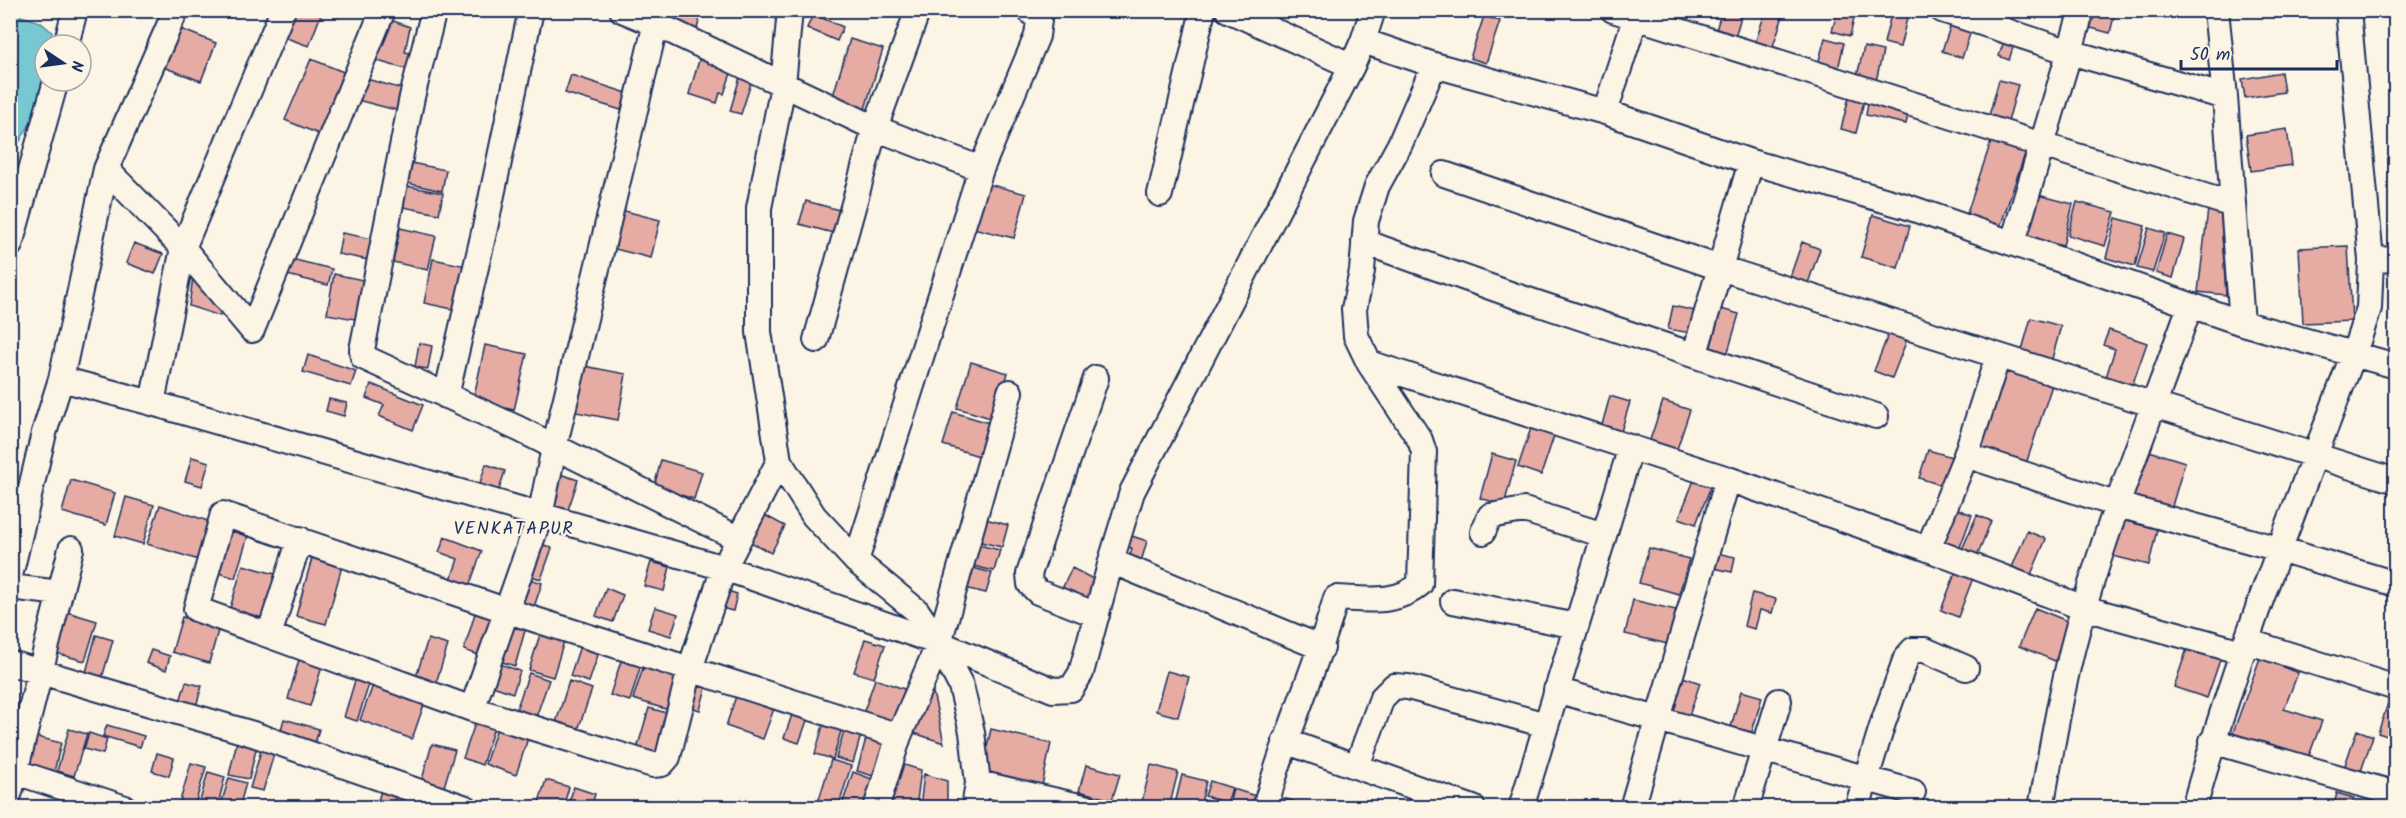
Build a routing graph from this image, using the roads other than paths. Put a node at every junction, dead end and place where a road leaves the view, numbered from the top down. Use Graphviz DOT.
graph roads {
  1 [pos="75,10"];
  2 [pos="176,10"];
  3 [pos="283,10"];
  4 [pos="383,10"];
  5 [pos="434,10"];
  6 [pos="531,10"];
  7 [pos="622,10"];
  8 [pos="790,10"];
  9 [pos="918,10"];
  10 [pos="1029,10"];
  11 [pos="1203,10"];
  12 [pos="1228,10"];
  13 [pos="1373,10"];
  14 [pos="1613,10"];
  15 [pos="1942,10"];
  16 [pos="2082,10"];
  17 [pos="2216,10"];
  18 [pos="2348,10"];
  19 [pos="1638,14"];
  20 [pos="658,17"];
  21 [pos="69,33"];
  22 [pos="1364,41"];
  23 [pos="2070,52"];
  24 [pos="1434,64"];
  25 [pos="1352,66"];
  26 [pos="783,85"];
  27 [pos="53,93"];
  28 [pos="2225,97"];
  29 [pos="1605,112"];
  30 [pos="875,128"];
  31 [pos="2041,144"];
  32 [pos="1751,162"];
  33 [pos="106,169"];
  34 [pos="981,169"];
  35 [pos="1444,174"];
  36 [pos="1160,194"];
  37 [pos="2233,205"];
  38 [pos="1364,242"];
  39 [pos="2013,242"];
  40 [pos="10,245"];
  41 [pos="183,248"];
  42 [pos="2396,259"];
  43 [pos="2371,260"];
  44 [pos="1720,268"];
  45 [pos="2190,306"];
  46 [pos="2242,323"];
  47 [pos="816,340"];
  48 [pos="2354,353"];
  49 [pos="1695,354"];
  50 [pos="1998,356"];
  51 [pos="1369,363"];
  52 [pos="2396,366"];
  53 [pos="1096,378"];
  54 [pos="61,379"];
  55 [pos="1010,392"];
  56 [pos="446,396"];
  57 [pos="152,403"];
  58 [pos="2154,406"];
  59 [pos="1876,416"];
  60 [pos="1631,447"];
  61 [pos="554,448"];
  62 [pos="1966,455"];
  63 [pos="2315,456"];
  64 [pos="779,461"];
  65 [pos="1728,478"];
  66 [pos="2396,482"];
  67 [pos="2118,506"];
  68 [pos="540,516"];
  69 [pos="1482,532"];
  70 [pos="1604,535"];
  71 [pos="300,539"];
  72 [pos="739,539"];
  73 [pos="71,549"];
  74 [pos="1928,549"];
  75 [pos="2279,549"];
  76 [pos="856,561"];
  77 [pos="1111,561"];
  78 [pos="724,568"];
  79 [pos="10,576"];
  80 [pos="2396,584"];
  81 [pos="10,587"];
  82 [pos="60,593"];
  83 [pos="1453,601"];
  84 [pos="2084,608"];
  85 [pos="505,610"];
  86 [pos="1097,615"];
  87 [pos="1576,626"];
  88 [pos="269,635"];
  89 [pos="939,643"];
  90 [pos="2244,646"];
  91 [pos="1322,648"];
  92 [pos="10,663"];
  93 [pos="1966,668"];
  94 [pos="690,669"];
  95 [pos="42,673"];
  96 [pos="2396,688"];
  97 [pos="1556,690"];
  98 [pos="1779,701"];
  99 [pos="472,709"];
  100 [pos="1658,720"];
  101 [pos="1546,725"];
  102 [pos="899,736"];
  103 [pos="1285,741"];
  104 [pos="2212,741"];
  105 [pos="1763,749"];
  106 [pos="1357,766"];
  107 [pos="1865,778"];
  108 [pos="13,779"];
  109 [pos="978,783"];
  110 [pos="1913,792"];
  111 [pos="2396,794"];
  112 [pos="124,807"];
  113 [pos="466,807"];
  114 [pos="876,807"];
  115 [pos="974,807"];
  116 [pos="1088,807"];
  117 [pos="1265,807"];
  118 [pos="1473,807"];
  119 [pos="1521,807"];
  120 [pos="1632,807"];
  121 [pos="1746,807"];
  122 [pos="1857,807"];
  123 [pos="2041,807"];
  124 [pos="2194,807"];
  1 -- 21 [label="street"];
  2 -- 33 [label="street"];
  3 -- 41 [label="street"];
  4 -- 41 [label="street"];
  5 -- 56 [label="street"];
  6 -- 56 [label="street"];
  7 -- 20 [label="street"];
  8 -- 26 [label="street"];
  9 -- 30 [label="street"];
  10 -- 34 [label="street"];
  11 -- 36 [label="street"];
  12 -- 25 [label="street"];
  13 -- 22 [label="street"];
  14 -- 19 [label="street"];
  15 -- 23 [label="street"];
  16 -- 23 [label="street"];
  17 -- 28 [label="street"];
  18 -- 43 [label="street"];
  19 -- 29 [label="street"];
  19 -- 31 [label="street"];
  20 -- 26 [label="street"];
  20 -- 61 [label="street"];
  22 -- 24 [label="street"];
  22 -- 25 [label="street"];
  23 -- 28 [label="street"];
  23 -- 31 [label="street"];
  24 -- 29 [label="street"];
  24 -- 38 [label="street"];
  25 -- 77 [label="street"];
  26 -- 30 [label="street"];
  26 -- 64 [label="street"];
  27 -- 40 [label="street"];
  28 -- 37 [label="street"];
  29 -- 32 [label="street"];
  30 -- 34 [label="street"];
  30 -- 47 [label="street"];
  31 -- 37 [label="street"];
  31 -- 39 [label="street"];
  32 -- 39 [label="street"];
  32 -- 44 [label="street"];
  33 -- 41 [label="street"];
  33 -- 54 [label="street"];
  34 -- 76 [label="street"];
  35 -- 44 [label="street"];
  37 -- 46 [label="street"];
  38 -- 49 [label="street"];
  38 -- 51 [label="street"];
  39 -- 45 [label="street"];
  41 -- 57 [label="street"];
  42 -- 43 [label="street"];
  43 -- 48 [label="street"];
  44 -- 49 [label="street"];
  44 -- 50 [label="street"];
  45 -- 46 [label="street"];
  45 -- 58 [label="street"];
  46 -- 48 [label="street"];
  48 -- 52 [label="street"];
  48 -- 63 [label="street"];
  49 -- 59 [label="street"];
  50 -- 58 [label="street"];
  50 -- 62 [label="street"];
  51 -- 60 [label="street"];
  51 -- 91 [label="street"];
  53 -- 86 [label="street"];
  54 -- 57 [label="street"];
  54 -- 79 [label="street"];
  55 -- 89 [label="street"];
  56 -- 61 [label="street"];
  57 -- 68 [label="street"];
  58 -- 63 [label="street"];
  58 -- 67 [label="street"];
  60 -- 65 [label="street"];
  60 -- 70 [label="street"];
  61 -- 68 [label="street"];
  61 -- 72 [label="street"];
  62 -- 67 [label="street"];
  62 -- 74 [label="street"];
  63 -- 66 [label="street"];
  63 -- 75 [label="street"];
  64 -- 72 [label="street"];
  64 -- 76 [label="street"];
  65 -- 74 [label="street"];
  65 -- 100 [label="street"];
  67 -- 75 [label="street"];
  67 -- 84 [label="street"];
  68 -- 78 [label="street"];
  68 -- 85 [label="street"];
  69 -- 70 [label="street"];
  70 -- 87 [label="street"];
  71 -- 85 [label="street"];
  71 -- 88 [label="street"];
  71 -- 88 [label="street"];
  72 -- 78 [label="street"];
  73 -- 82 [label="street"];
  74 -- 84 [label="street"];
  75 -- 80 [label="street"];
  75 -- 90 [label="street"];
  76 -- 89 [label="street"];
  77 -- 86 [label="street"];
  77 -- 91 [label="street"];
  78 -- 89 [label="street"];
  78 -- 94 [label="street"];
  81 -- 82 [label="street"];
  82 -- 95 [label="street"];
  83 -- 87 [label="street"];
  84 -- 90 [label="street"];
  84 -- 123 [label="street"];
  85 -- 94 [label="street"];
  85 -- 99 [label="street"];
  86 -- 89 [label="street"];
  87 -- 97 [label="street"];
  88 -- 99 [label="street"];
  89 -- 102 [label="street"];
  89 -- 109 [label="street"];
  90 -- 96 [label="street"];
  90 -- 104 [label="street"];
  91 -- 103 [label="street"];
  92 -- 95 [label="street"];
  93 -- 107 [label="street"];
  94 -- 99 [label="street"];
  94 -- 102 [label="street"];
  95 -- 108 [label="street"];
  95 -- 113 [label="street"];
  97 -- 100 [label="street"];
  97 -- 101 [label="street"];
  98 -- 105 [label="street"];
  100 -- 105 [label="street"];
  100 -- 120 [label="street"];
  101 -- 106 [label="street"];
  101 -- 119 [label="street"];
  102 -- 114 [label="street"];
  103 -- 106 [label="street"];
  103 -- 117 [label="street"];
  104 -- 111 [label="street"];
  104 -- 124 [label="street"];
  105 -- 107 [label="street"];
  105 -- 121 [label="street"];
  106 -- 118 [label="street"];
  107 -- 110 [label="street"];
  107 -- 122 [label="street"];
  108 -- 112 [label="street"];
  109 -- 115 [label="street"];
  109 -- 116 [label="street"];
}
